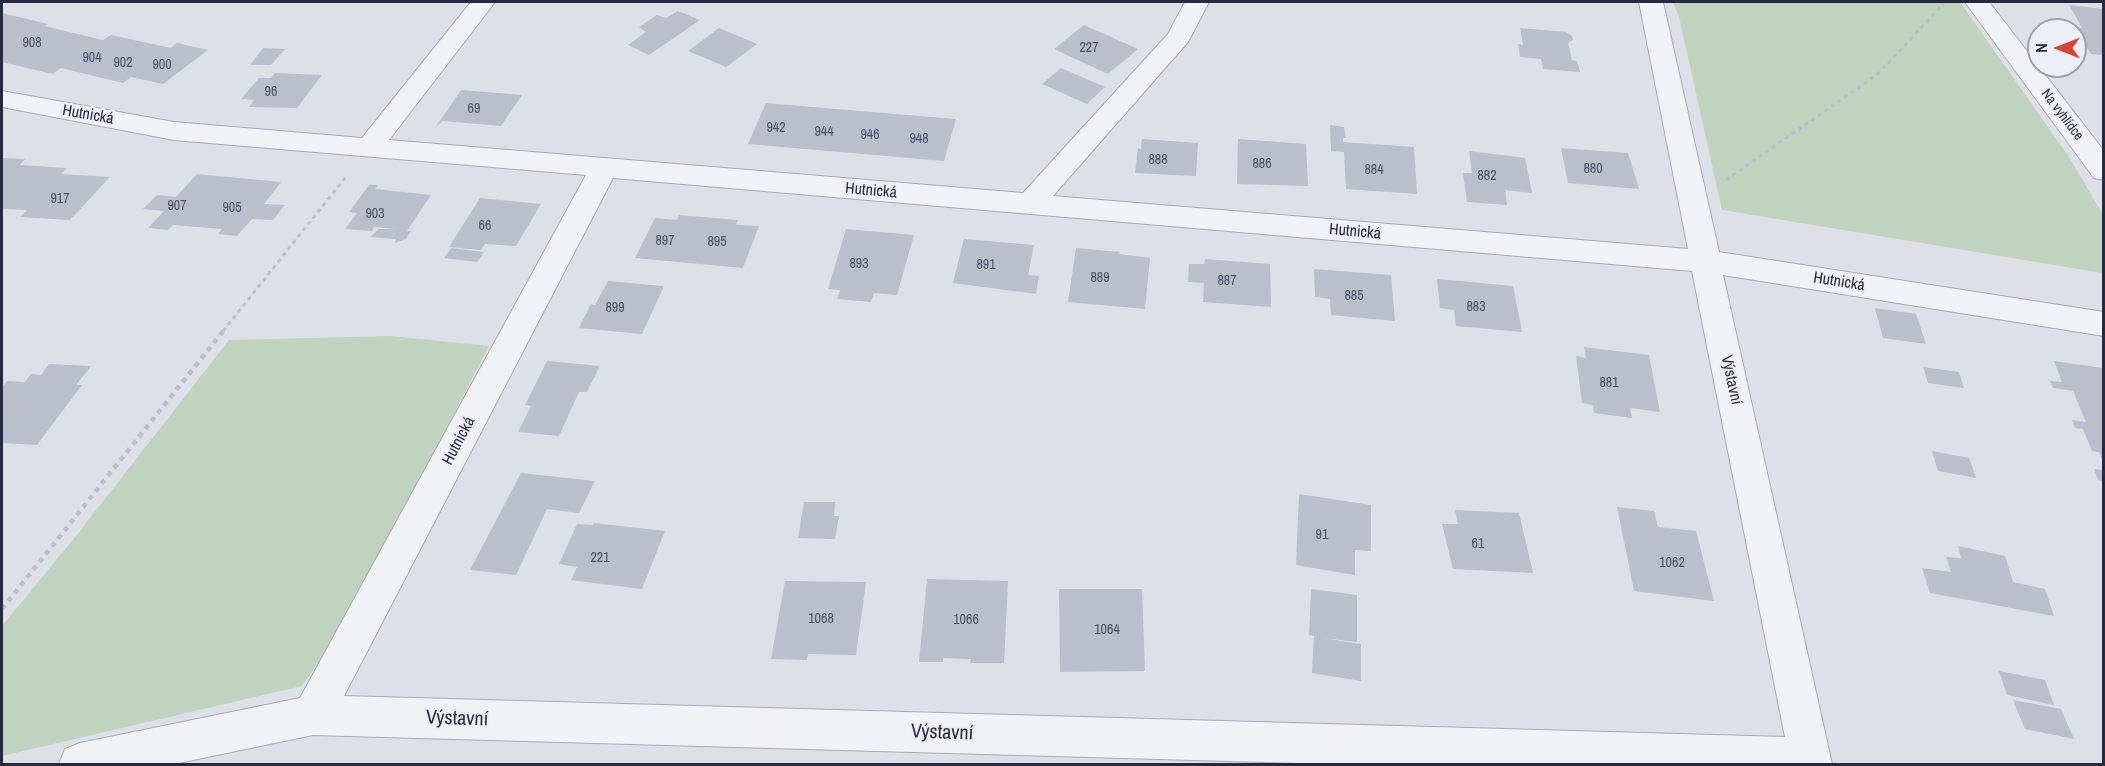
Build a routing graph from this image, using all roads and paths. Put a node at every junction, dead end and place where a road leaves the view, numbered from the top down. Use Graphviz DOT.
graph roads {
  1 [pos="483,2"];
  2 [pos="1197,2"];
  3 [pos="1651,2"];
  4 [pos="1945,2"];
  5 [pos="1977,2"];
  6 [pos="2,99"];
  7 [pos="369,148"];
  8 [pos="604,168"];
  9 [pos="2103,171"];
  10 [pos="1693,197"];
  11 [pos="1029,205"];
  12 [pos="1706,261"];
  13 [pos="2103,324"];
  14 [pos="2,609"];
  15 [pos="313,715"];
  16 [pos="1811,761"];
  17 [pos="80,765"];
  1 -- 7 [label="street"];
  2 -- 11 [label="street"];
  3 -- 10 [label="street, Výstavní"];
  4 -- 10 [label="path"];
  5 -- 9 [label="street, Na vyhlídce"];
  6 -- 7 [label="street, Hutnická"];
  7 -- 8 [label="street, Hutnická"];
  7 -- 14 [label="path"];
  8 -- 11 [label="street, Hutnická"];
  8 -- 15 [label="street, Hutnická"];
  10 -- 12 [label="street, Výstavní"];
  11 -- 12 [label="street, Hutnická"];
  12 -- 13 [label="street, Hutnická"];
  12 -- 16 [label="street, Výstavní"];
  15 -- 16 [label="street, Výstavní"];
  15 -- 17 [label="street, Výstavní"];
}
